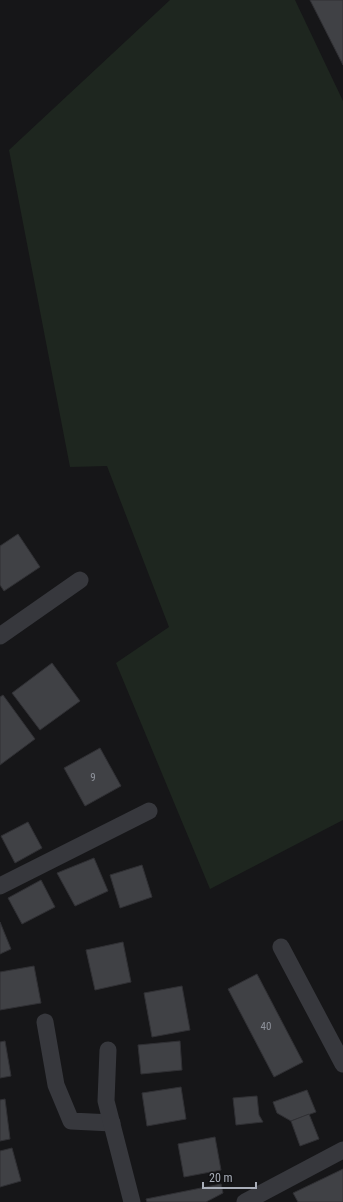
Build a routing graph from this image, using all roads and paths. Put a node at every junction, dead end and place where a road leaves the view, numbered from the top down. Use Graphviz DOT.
graph roads {
  1 [pos="80,580"];
  2 [pos="0,636"];
  3 [pos="149,811"];
  4 [pos="0,886"];
  5 [pos="281,947"];
  6 [pos="45,1022"];
  7 [pos="108,1050"];
  8 [pos="343,1064"];
  9 [pos="112,1123"];
  10 [pos="343,1150"];
  11 [pos="132,1202"];
  12 [pos="245,1202"];
  1 -- 2 [label="street"];
  3 -- 4 [label="street"];
  5 -- 8 [label="street"];
  6 -- 9 [label="street"];
  7 -- 9 [label="street"];
  9 -- 11 [label="street"];
  10 -- 12 [label="street"];
}
